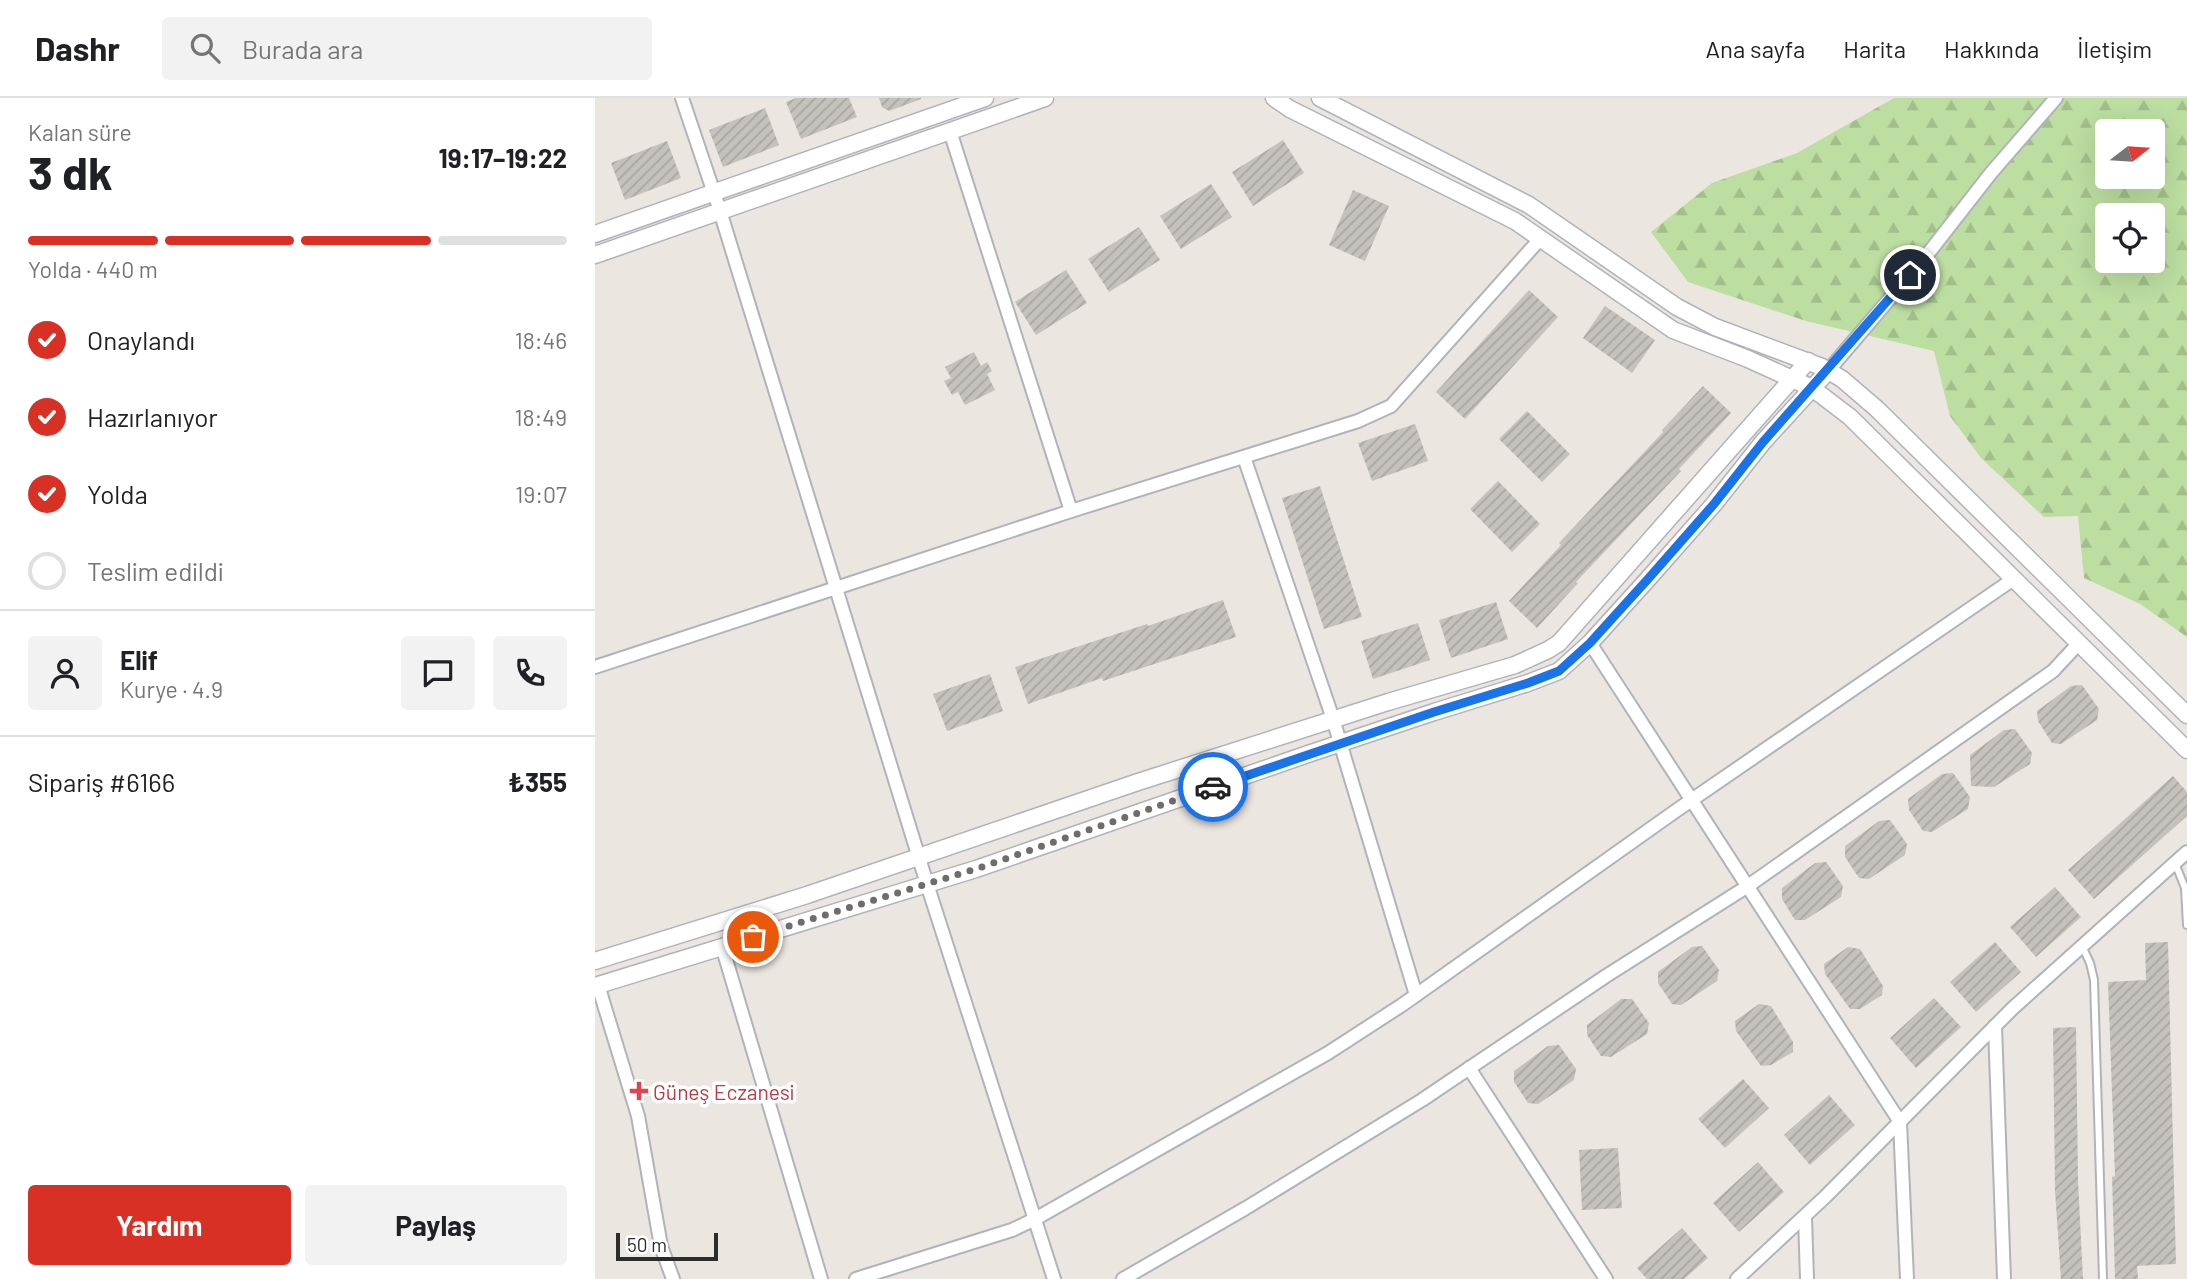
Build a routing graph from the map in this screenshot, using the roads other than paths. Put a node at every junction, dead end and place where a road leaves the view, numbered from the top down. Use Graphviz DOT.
graph roads {
  1 [pos="682,98"];
  2 [pos="985,98"];
  3 [pos="1045,98"];
  4 [pos="1274,98"];
  5 [pos="1320,98"];
  6 [pos="2056,98"];
  7 [pos="950,131"];
  8 [pos="714,192"];
  9 [pos="720,211"];
  10 [pos="595,234"];
  11 [pos="1541,239"];
  12 [pos="595,255"];
  13 [pos="1808,361"];
  14 [pos="1828,370"];
  15 [pos="1791,379"];
  16 [pos="1812,388"];
  17 [pos="1244,457"];
  18 [pos="1071,511"];
  19 [pos="2015,578"];
  20 [pos="837,588"];
  21 [pos="1590,643"];
  22 [pos="2079,643"];
  23 [pos="595,667"];
  24 [pos="2187,715"];
  25 [pos="1333,719"];
  26 [pos="1340,743"];
  27 [pos="2187,750"];
  28 [pos="1693,800"];
  29 [pos="2187,852"];
  30 [pos="920,856"];
  31 [pos="2175,863"];
  32 [pos="927,884"];
  33 [pos="1748,886"];
  34 [pos="2187,925"];
  35 [pos="722,946"];
  36 [pos="2082,946"];
  37 [pos="595,961"];
  38 [pos="596,985"];
  39 [pos="1416,995"];
  40 [pos="1995,1026"];
  41 [pos="1469,1068"];
  42 [pos="1900,1122"];
  43 [pos="1805,1217"];
  44 [pos="1035,1219"];
  45 [pos="673,1279"];
  46 [pos="821,1279"];
  47 [pos="856,1279"];
  48 [pos="1055,1279"];
  49 [pos="1123,1279"];
  50 [pos="1607,1279"];
  51 [pos="1737,1279"];
  52 [pos="1807,1279"];
  53 [pos="1907,1279"];
  54 [pos="2004,1279"];
  55 [pos="2103,1279"];
  1 -- 8 [label="street"];
  2 -- 8 [label="street"];
  3 -- 7 [label="street"];
  4 -- 11 [label="street"];
  5 -- 13 [label="street"];
  6 -- 14 [label="street"];
  7 -- 9 [label="street"];
  7 -- 18 [label="street"];
  8 -- 9 [label="street"];
  8 -- 10 [label="street"];
  9 -- 12 [label="street"];
  9 -- 20 [label="street"];
  11 -- 15 [label="street"];
  11 -- 17 [label="street"];
  13 -- 14 [label="street"];
  13 -- 15 [label="street"];
  14 -- 16 [label="street"];
  14 -- 24 [label="street"];
  15 -- 16 [label="street"];
  15 -- 25 [label="street"];
  16 -- 19 [label="street"];
  16 -- 21 [label="street"];
  17 -- 18 [label="street"];
  17 -- 25 [label="street"];
  18 -- 20 [label="street"];
  19 -- 22 [label="street"];
  19 -- 28 [label="street"];
  20 -- 23 [label="street"];
  20 -- 30 [label="street"];
  21 -- 26 [label="street"];
  21 -- 28 [label="street"];
  22 -- 27 [label="street"];
  22 -- 33 [label="street"];
  25 -- 26 [label="street"];
  25 -- 30 [label="street"];
  26 -- 32 [label="street"];
  26 -- 39 [label="street"];
  28 -- 33 [label="street"];
  28 -- 39 [label="street"];
  29 -- 31 [label="street"];
  30 -- 32 [label="street"];
  30 -- 37 [label="street"];
  31 -- 34 [label="lane"];
  31 -- 36 [label="street"];
  32 -- 35 [label="street"];
  32 -- 44 [label="street"];
  33 -- 41 [label="street"];
  33 -- 42 [label="street"];
  35 -- 38 [label="street"];
  35 -- 46 [label="street"];
  36 -- 40 [label="street"];
  36 -- 55 [label="lane"];
  38 -- 45 [label="street"];
  39 -- 44 [label="street"];
  40 -- 42 [label="street"];
  40 -- 54 [label="street"];
  41 -- 49 [label="street"];
  41 -- 50 [label="street"];
  42 -- 43 [label="street"];
  42 -- 53 [label="street"];
  43 -- 51 [label="street"];
  43 -- 52 [label="street"];
  44 -- 47 [label="street"];
  44 -- 48 [label="street"];
}
